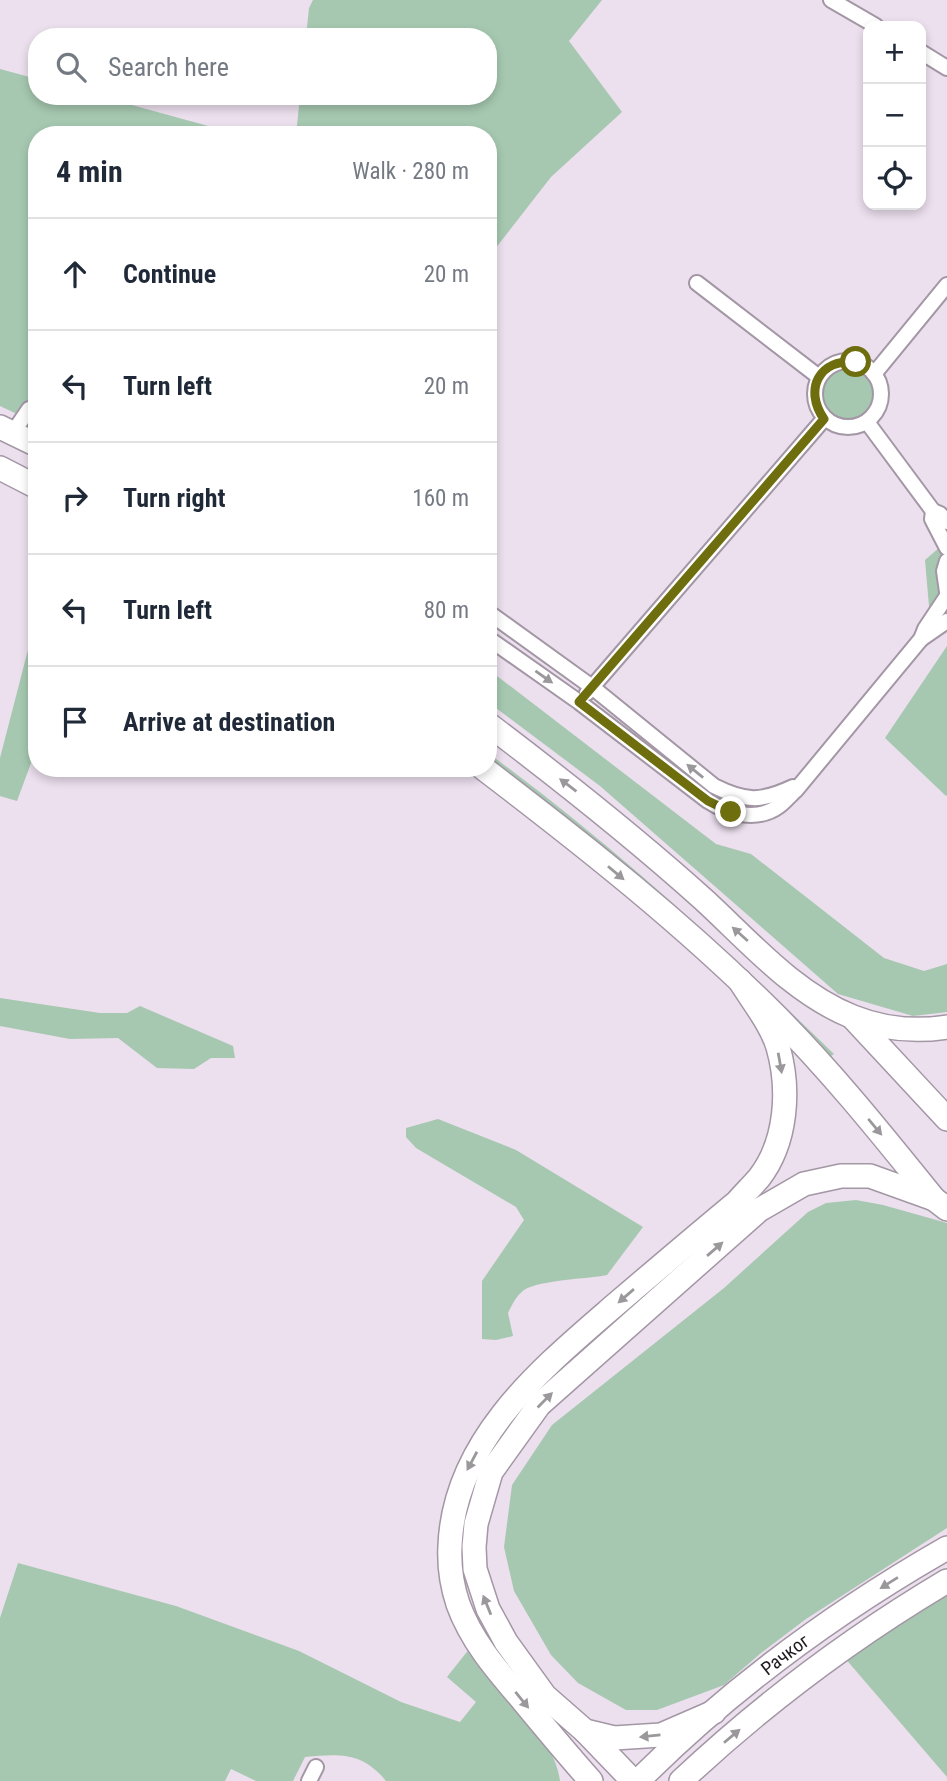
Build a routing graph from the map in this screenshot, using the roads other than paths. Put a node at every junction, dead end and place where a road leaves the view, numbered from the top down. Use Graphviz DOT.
graph roads {
  1 [pos="831,0"];
  2 [pos="867,21"];
  3 [pos="926,55"];
  4 [pos="947,68"];
  5 [pos="697,283"];
  6 [pos="947,285"];
  7 [pos="874,373"];
  8 [pos="819,377"];
  9 [pos="28,410"];
  10 [pos="824,419"];
  11 [pos="867,422"];
  12 [pos="6,430"];
  13 [pos="28,441"];
  14 [pos="0,468"];
  15 [pos="28,482"];
  16 [pos="933,511"];
  17 [pos="947,522"];
  18 [pos="947,548"];
  19 [pos="947,561"];
  20 [pos="947,594"];
  21 [pos="497,618"];
  22 [pos="947,621"];
  23 [pos="921,639"];
  24 [pos="497,644"];
  25 [pos="592,687"];
  26 [pos="579,702"];
  27 [pos="497,731"];
  28 [pos="495,777"];
  29 [pos="801,784"];
  30 [pos="740,981"];
  31 [pos="852,1017"];
  32 [pos="947,1027"];
  33 [pos="947,1119"];
  34 [pos="940,1204"];
  35 [pos="947,1548"];
  36 [pos="947,1581"];
  37 [pos="713,1712"];
  38 [pos="585,1731"];
  39 [pos="562,1749"];
  40 [pos="316,1767"];
  41 [pos="309,1781"];
  42 [pos="566,1781"];
  43 [pos="591,1781"];
  44 [pos="633,1781"];
  45 [pos="638,1781"];
  46 [pos="681,1781"];
  1 -- 2 [label="street"];
  3 -- 4 [label="street"];
  5 -- 8 [label="street"];
  6 -- 7 [label="street"];
  7 -- 8 [label="street"];
  7 -- 11 [label="street"];
  8 -- 10 [label="street"];
  9 -- 12 [label="street"];
  10 -- 11 [label="street"];
  10 -- 25 [label="street"];
  11 -- 16 [label="street"];
  12 -- 13 [label="main road"];
  14 -- 15 [label="main road"];
  16 -- 17 [label="street"];
  16 -- 18 [label="street"];
  19 -- 20 [label="street"];
  20 -- 23 [label="street"];
  21 -- 25 [label="street"];
  22 -- 23 [label="street"];
  23 -- 29 [label="street"];
  24 -- 26 [label="street, one-way"];
  25 -- 26 [label="street"];
  29 -- 25 [label="street, one-way"];
  26 -- 29 [label="street"];
  31 -- 27 [label="main road, one-way"];
  28 -- 30 [label="main road, one-way"];
  30 -- 34 [label="main road, one-way"];
  30 -- 39 [label="main road, one-way"];
  31 -- 32 [label="main road"];
  31 -- 33 [label="main road"];
  38 -- 34 [label="main road, one-way"];
  35 -- 37 [label="main road, Рачког, one-way"];
  46 -- 36 [label="main road, Рачког, one-way"];
  37 -- 38 [label="main road, one-way"];
  37 -- 45 [label="main road, Рачког"];
  38 -- 44 [label="main road"];
  39 -- 42 [label="main road"];
  39 -- 43 [label="main road"];
  40 -- 41 [label="street"];
}
